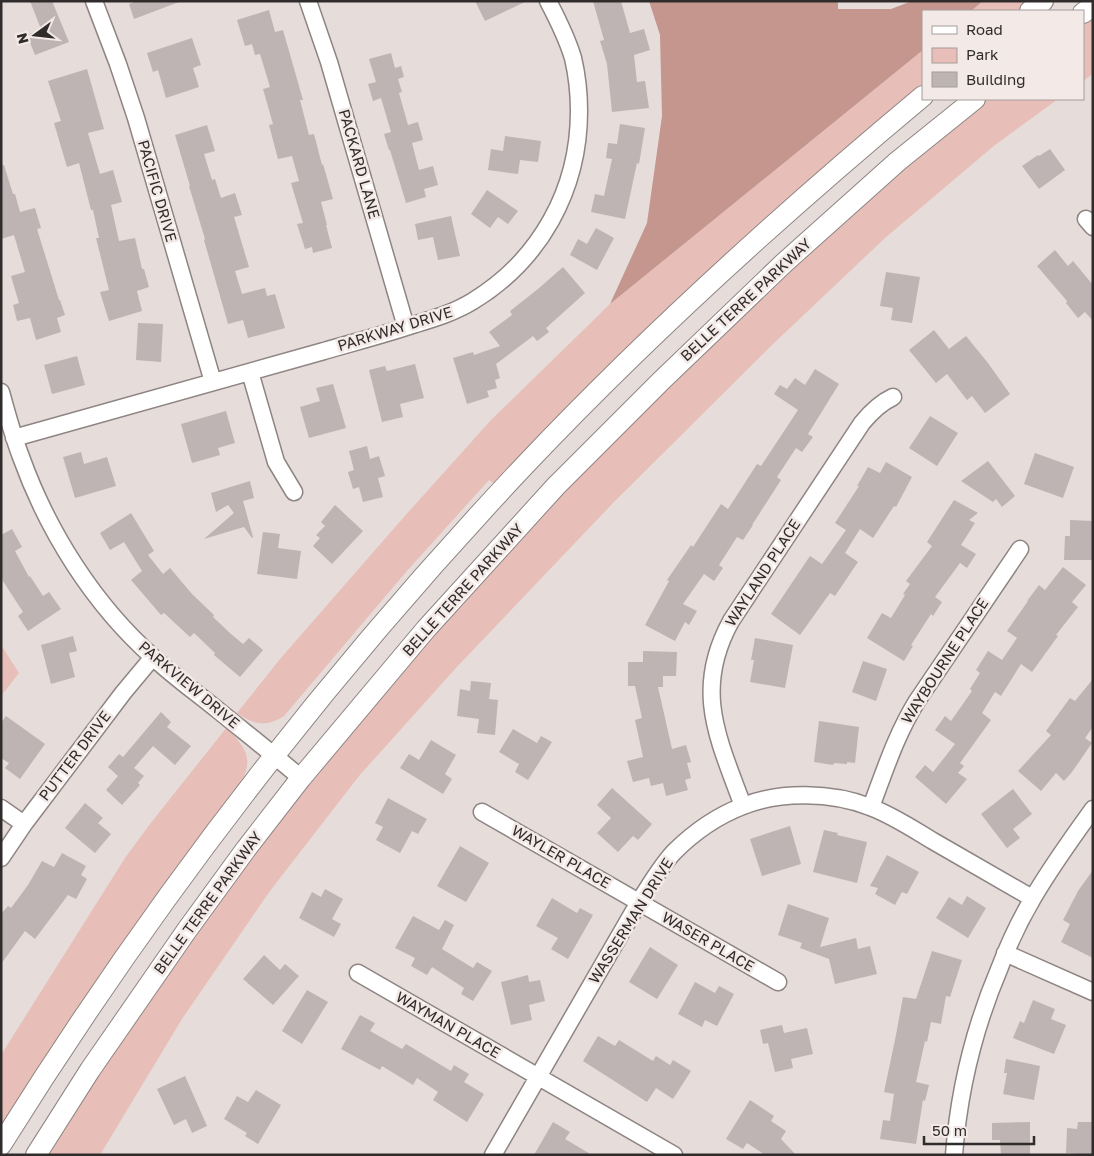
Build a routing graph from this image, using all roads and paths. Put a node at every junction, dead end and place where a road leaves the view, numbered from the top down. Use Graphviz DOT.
graph roads {
  1 [pos="94,1"];
  2 [pos="308,1"];
  3 [pos="548,1"];
  4 [pos="1043,1"];
  5 [pos="1031,10"];
  6 [pos="922,97"];
  7 [pos="974,100"];
  8 [pos="406,327"];
  9 [pos="250,372"];
  10 [pos="213,382"];
  11 [pos="1,392"];
  12 [pos="893,397"];
  13 [pos="14,438"];
  14 [pos="294,492"];
  15 [pos="1020,549"];
  16 [pos="153,658"];
  17 [pos="274,756"];
  18 [pos="301,778"];
  19 [pos="743,806"];
  20 [pos="871,807"];
  21 [pos="1,808"];
  22 [pos="1093,809"];
  23 [pos="482,812"];
  24 [pos="24,824"];
  25 [pos="1,858"];
  26 [pos="1032,898"];
  27 [pos="639,902"];
  28 [pos="1005,953"];
  29 [pos="358,973"];
  30 [pos="778,982"];
  31 [pos="1093,992"];
  32 [pos="538,1077"];
  33 [pos="1,1145"];
  34 [pos="36,1155"];
  35 [pos="493,1155"];
  36 [pos="674,1155"];
  37 [pos="954,1155"];
  1 -- 10 [label="street, PACIFIC DRIVE"];
  2 -- 8 [label="street, PACKARD LANE"];
  3 -- 8 [label="street, PARKWAY DRIVE"];
  4 -- 5 [label="main road"];
  6 -- 17 [label="main road"];
  7 -- 18 [label="main road, BELLE TERRE PARKWAY"];
  8 -- 9 [label="street, PARKWAY DRIVE"];
  9 -- 10 [label="street, PARKWAY DRIVE"];
  9 -- 14 [label="street"];
  10 -- 13 [label="street, PARKWAY DRIVE"];
  11 -- 13 [label="street, PARKVIEW DRIVE"];
  12 -- 19 [label="street, WAYLAND PLACE"];
  13 -- 16 [label="street, PARKVIEW DRIVE"];
  15 -- 20 [label="street, WAYBOURNE PLACE"];
  16 -- 17 [label="street, PARKVIEW DRIVE"];
  16 -- 24 [label="street, PUTTER DRIVE"];
  17 -- 18 [label="street, PARKVIEW DRIVE"];
  17 -- 33 [label="main road"];
  18 -- 34 [label="main road, BELLE TERRE PARKWAY"];
  19 -- 20 [label="street, WASSERMAN DRIVE"];
  19 -- 27 [label="street, WASSERMAN DRIVE"];
  20 -- 26 [label="street, WASSERMAN DRIVE"];
  21 -- 24 [label="street"];
  22 -- 26 [label="street"];
  23 -- 27 [label="street, WAYLER PLACE"];
  24 -- 25 [label="street, PUTTER DRIVE"];
  26 -- 28 [label="street"];
  27 -- 30 [label="street, WASER PLACE"];
  27 -- 32 [label="street, WASSERMAN DRIVE"];
  28 -- 31 [label="street"];
  28 -- 37 [label="street"];
  29 -- 32 [label="street, WAYMAN PLACE"];
  32 -- 35 [label="street, WASSERMAN DRIVE"];
  32 -- 36 [label="street, WAYMAN PLACE"];
}
